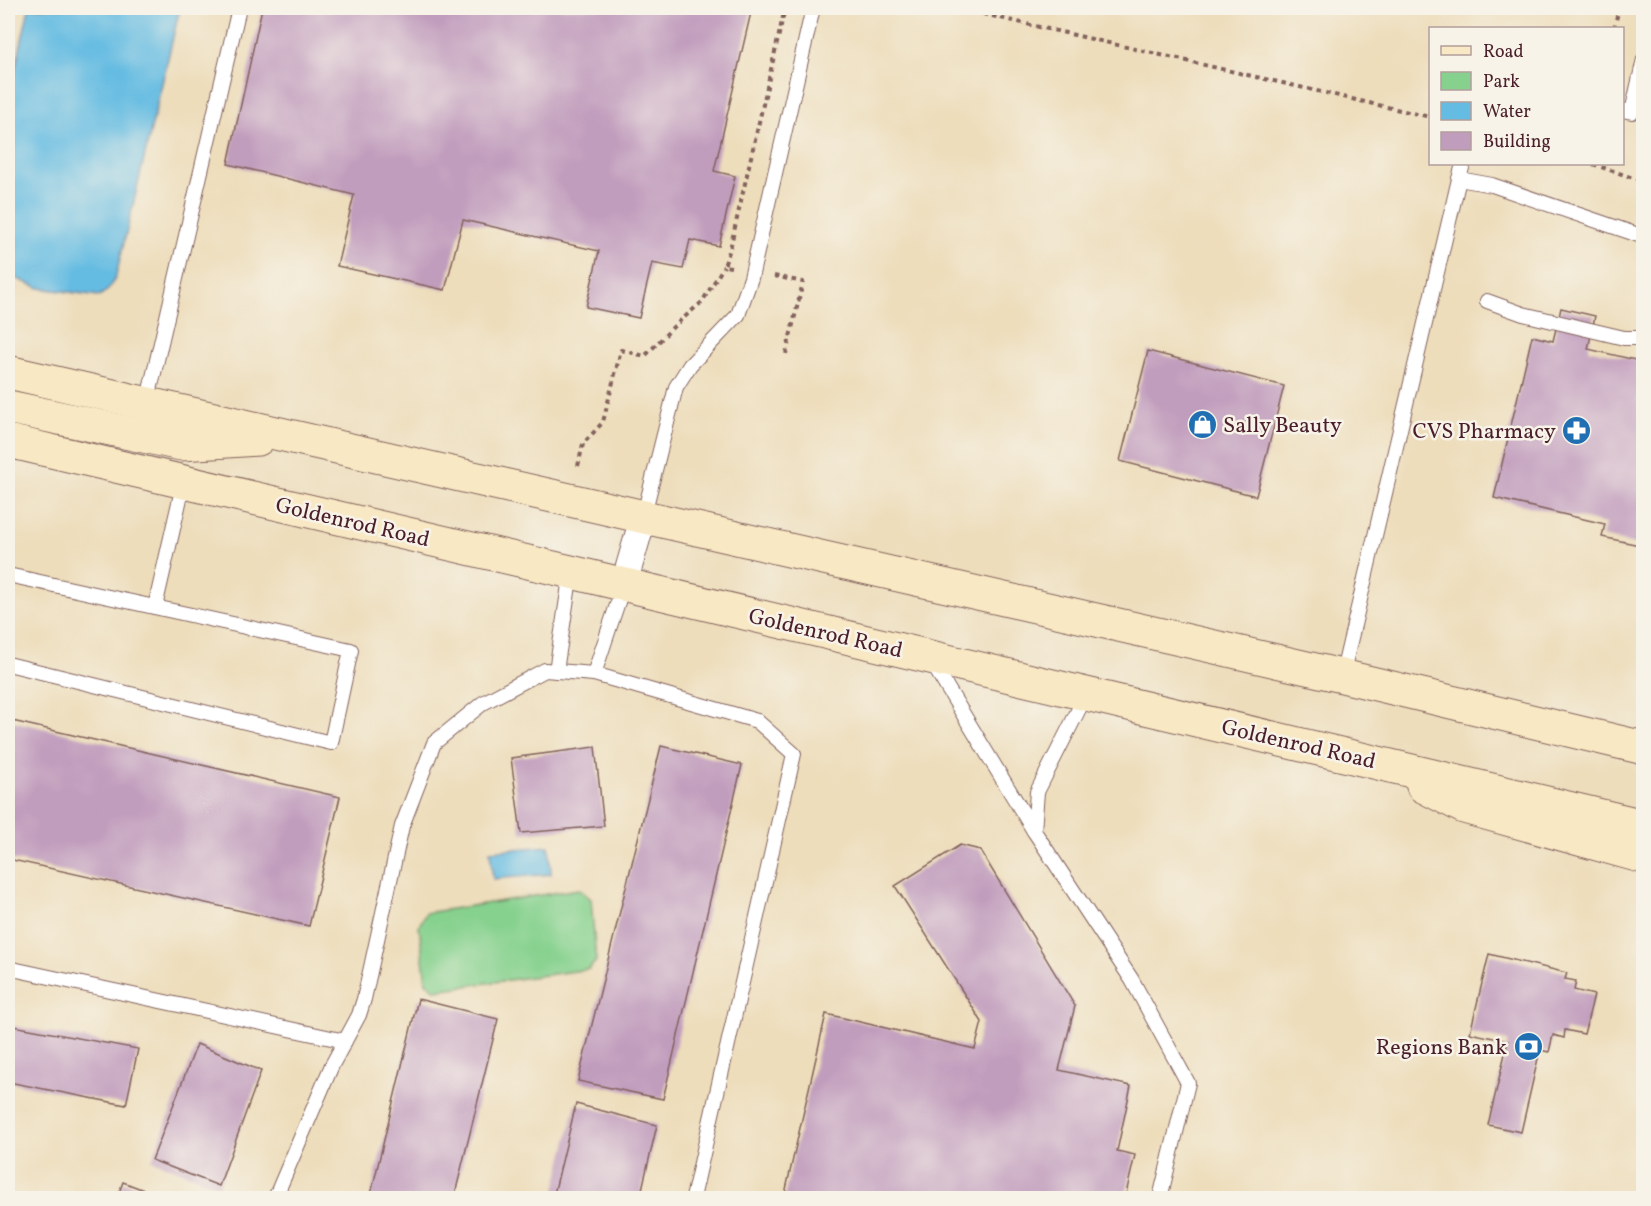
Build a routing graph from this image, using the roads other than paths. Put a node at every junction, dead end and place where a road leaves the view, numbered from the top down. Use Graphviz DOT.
graph roads {
  1 [pos="239,8"];
  2 [pos="813,8"];
  3 [pos="1644,58"];
  4 [pos="1624,110"];
  5 [pos="1462,165"];
  6 [pos="1459,179"];
  7 [pos="1644,237"];
  8 [pos="1487,301"];
  9 [pos="1644,338"];
  10 [pos="8,372"];
  11 [pos="147,403"];
  12 [pos="8,407"];
  13 [pos="293,437"];
  14 [pos="8,441"];
  15 [pos="184,481"];
  16 [pos="643,518"];
  17 [pos="571,572"];
  18 [pos="8,575"];
  19 [pos="624,584"];
  20 [pos="155,607"];
  21 [pos="928,656"];
  22 [pos="8,664"];
  23 [pos="556,671"];
  24 [pos="594,674"];
  25 [pos="1342,676"];
  26 [pos="1086,694"];
  27 [pos="1644,748"];
  28 [pos="1373,760"];
  29 [pos="1644,826"];
  30 [pos="1034,831"];
  31 [pos="1644,856"];
  32 [pos="8,968"];
  33 [pos="345,1041"];
  34 [pos="275,1198"];
  35 [pos="693,1198"];
  36 [pos="1160,1198"];
  1 -- 11 [label="lane"];
  2 -- 16 [label="lane"];
  3 -- 4 [label="lane"];
  5 -- 6 [label="lane"];
  6 -- 7 [label="lane"];
  6 -- 25 [label="lane"];
  8 -- 9 [label="lane"];
  10 -- 11 [label="main road"];
  11 -- 13 [label="main road"];
  12 -- 13 [label="main road"];
  13 -- 16 [label="main road"];
  14 -- 15 [label="main road, Goldenrod Road"];
  15 -- 17 [label="main road, Goldenrod Road"];
  15 -- 20 [label="lane"];
  16 -- 19 [label="street"];
  16 -- 25 [label="main road"];
  17 -- 19 [label="main road, Goldenrod Road"];
  17 -- 23 [label="lane"];
  18 -- 20 [label="lane"];
  19 -- 21 [label="main road, Goldenrod Road"];
  19 -- 24 [label="lane"];
  20 -- 22 [label="lane"];
  21 -- 26 [label="main road, Goldenrod Road"];
  21 -- 30 [label="lane"];
  23 -- 24 [label="lane"];
  23 -- 33 [label="lane"];
  24 -- 35 [label="lane"];
  25 -- 27 [label="main road"];
  26 -- 28 [label="main road, Goldenrod Road"];
  26 -- 30 [label="lane"];
  28 -- 29 [label="main road, Goldenrod Road"];
  28 -- 31 [label="main road"];
  30 -- 36 [label="lane"];
  32 -- 33 [label="lane"];
  33 -- 34 [label="lane"];
}
